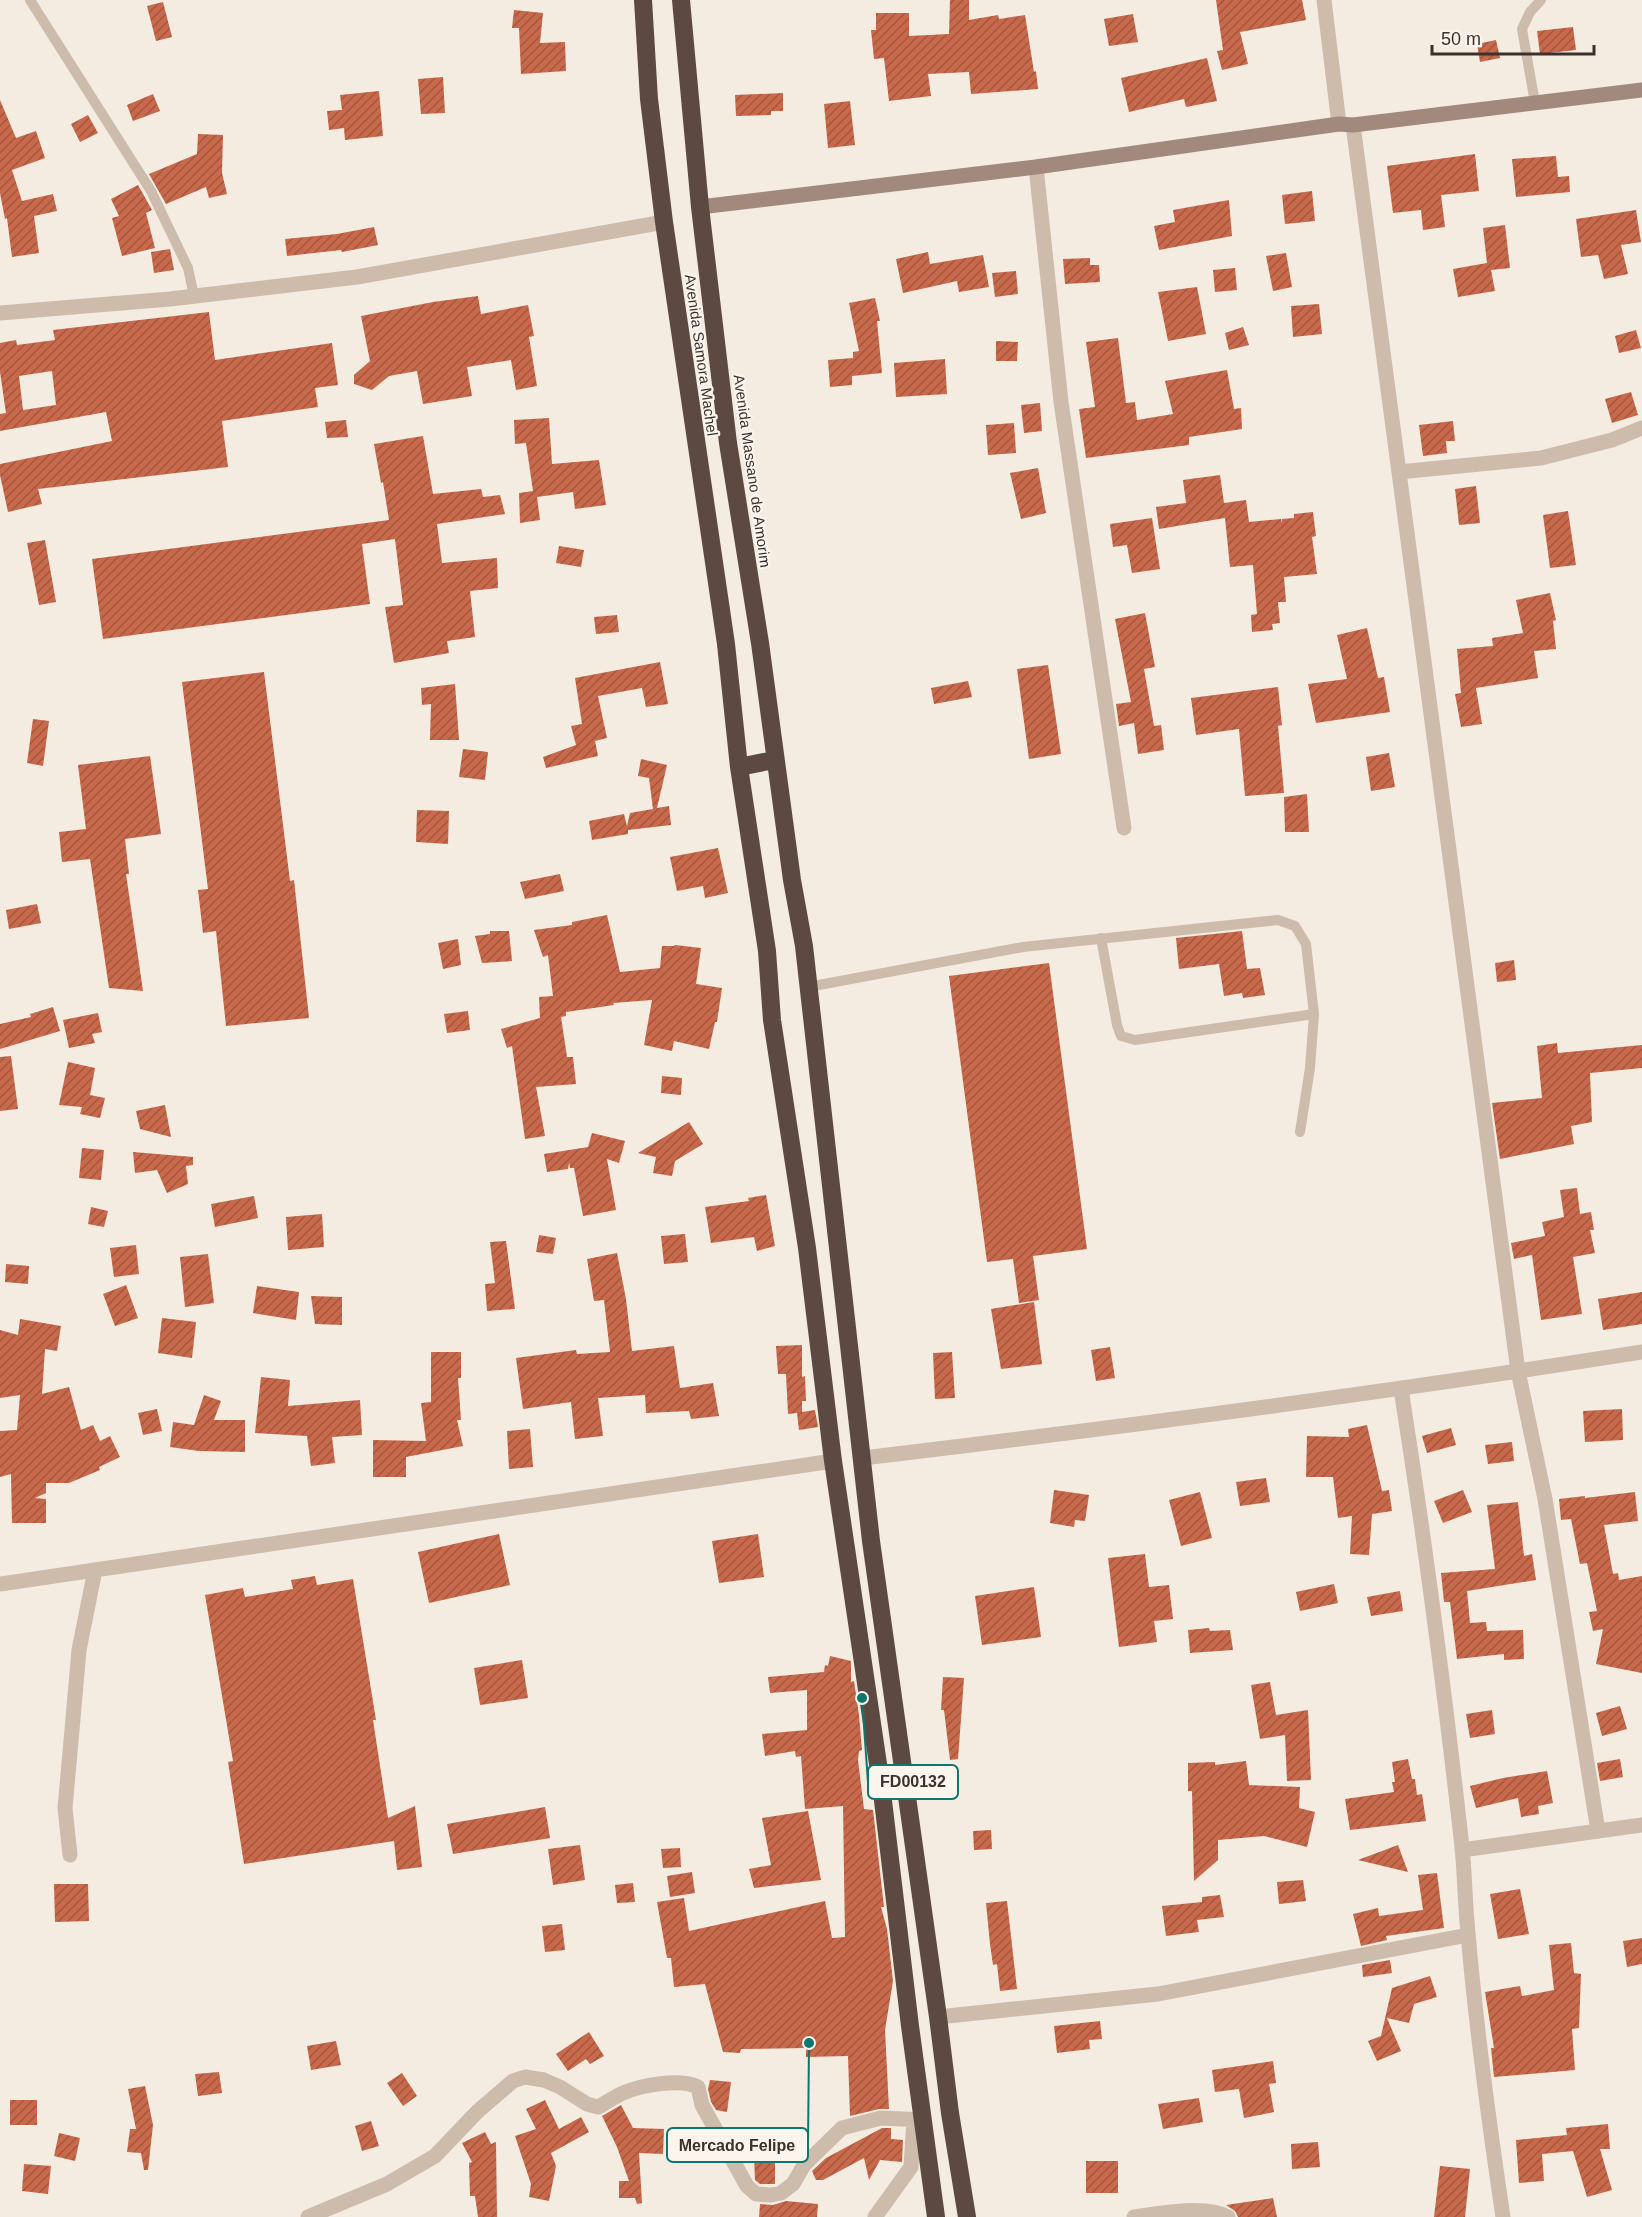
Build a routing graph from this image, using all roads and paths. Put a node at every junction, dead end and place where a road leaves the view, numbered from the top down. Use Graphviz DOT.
graph roads {
  1 [pos="30,0"];
  2 [pos="642,0"];
  3 [pos="681,0"];
  4 [pos="1324,0"];
  5 [pos="1541,0"];
  6 [pos="1642,90"];
  7 [pos="1535,103"];
  8 [pos="1346,125"];
  9 [pos="1036,167"];
  10 [pos="699,207"];
  11 [pos="664,222"];
  12 [pos="194,296"];
  13 [pos="0,313"];
  14 [pos="1642,428"];
  15 [pos="1399,472"];
  16 [pos="774,760"];
  17 [pos="739,767"];
  18 [pos="1124,828"];
  19 [pos="1101,938"];
  20 [pos="808,987"];
  21 [pos="1314,1014"];
  22 [pos="1300,1132"];
  23 [pos="1642,1352"];
  24 [pos="1518,1371"];
  25 [pos="1401,1389"];
  26 [pos="863,1458"];
  27 [pos="833,1461"];
  28 [pos="95,1570"];
  29 [pos="0,1584"];
  30 [pos="1642,1825"];
  31 [pos="1598,1832"];
  32 [pos="1462,1850"];
  33 [pos="70,1855"];
  34 [pos="1468,1935"];
  35 [pos="938,2017"];
  36 [pos="919,2120"];
  37 [pos="308,2217"];
  38 [pos="875,2217"];
  39 [pos="936,2217"];
  40 [pos="967,2217"];
  41 [pos="1134,2217"];
  42 [pos="1228,2217"];
  43 [pos="1503,2217"];
  1 -- 12 [label="lane"];
  2 -- 11 [label="highway, Avenida Samora Machel"];
  3 -- 10 [label="highway, Avenida Massano de Amorim"];
  4 -- 8 [label="street"];
  5 -- 7 [label="lane"];
  6 -- 7 [label="street"];
  7 -- 8 [label="street"];
  8 -- 9 [label="street"];
  8 -- 15 [label="street"];
  9 -- 10 [label="street"];
  9 -- 18 [label="street"];
  10 -- 16 [label="highway, Avenida Massano de Amorim"];
  11 -- 12 [label="street"];
  11 -- 17 [label="highway, Avenida Samora Machel"];
  12 -- 13 [label="street"];
  14 -- 15 [label="street"];
  15 -- 24 [label="street"];
  16 -- 17 [label="highway"];
  16 -- 20 [label="highway, Avenida Massano de Amorim"];
  17 -- 27 [label="highway"];
  19 -- 20 [label="lane"];
  19 -- 21 [label="lane"];
  19 -- 21 [label="lane"];
  20 -- 26 [label="highway, Avenida Massano de Amorim"];
  21 -- 22 [label="lane"];
  23 -- 24 [label="street"];
  24 -- 25 [label="street"];
  24 -- 31 [label="street"];
  25 -- 26 [label="street"];
  25 -- 32 [label="street"];
  26 -- 35 [label="highway, Avenida Massano de Amorim"];
  27 -- 28 [label="street"];
  27 -- 36 [label="highway"];
  28 -- 29 [label="street"];
  28 -- 33 [label="street"];
  30 -- 31 [label="street"];
  31 -- 32 [label="street"];
  32 -- 34 [label="street"];
  34 -- 35 [label="street"];
  34 -- 43 [label="street"];
  35 -- 40 [label="highway, Avenida Massano de Amorim"];
  36 -- 37 [label="street"];
  36 -- 38 [label="street"];
  36 -- 39 [label="highway"];
  41 -- 42 [label="street"];
}
